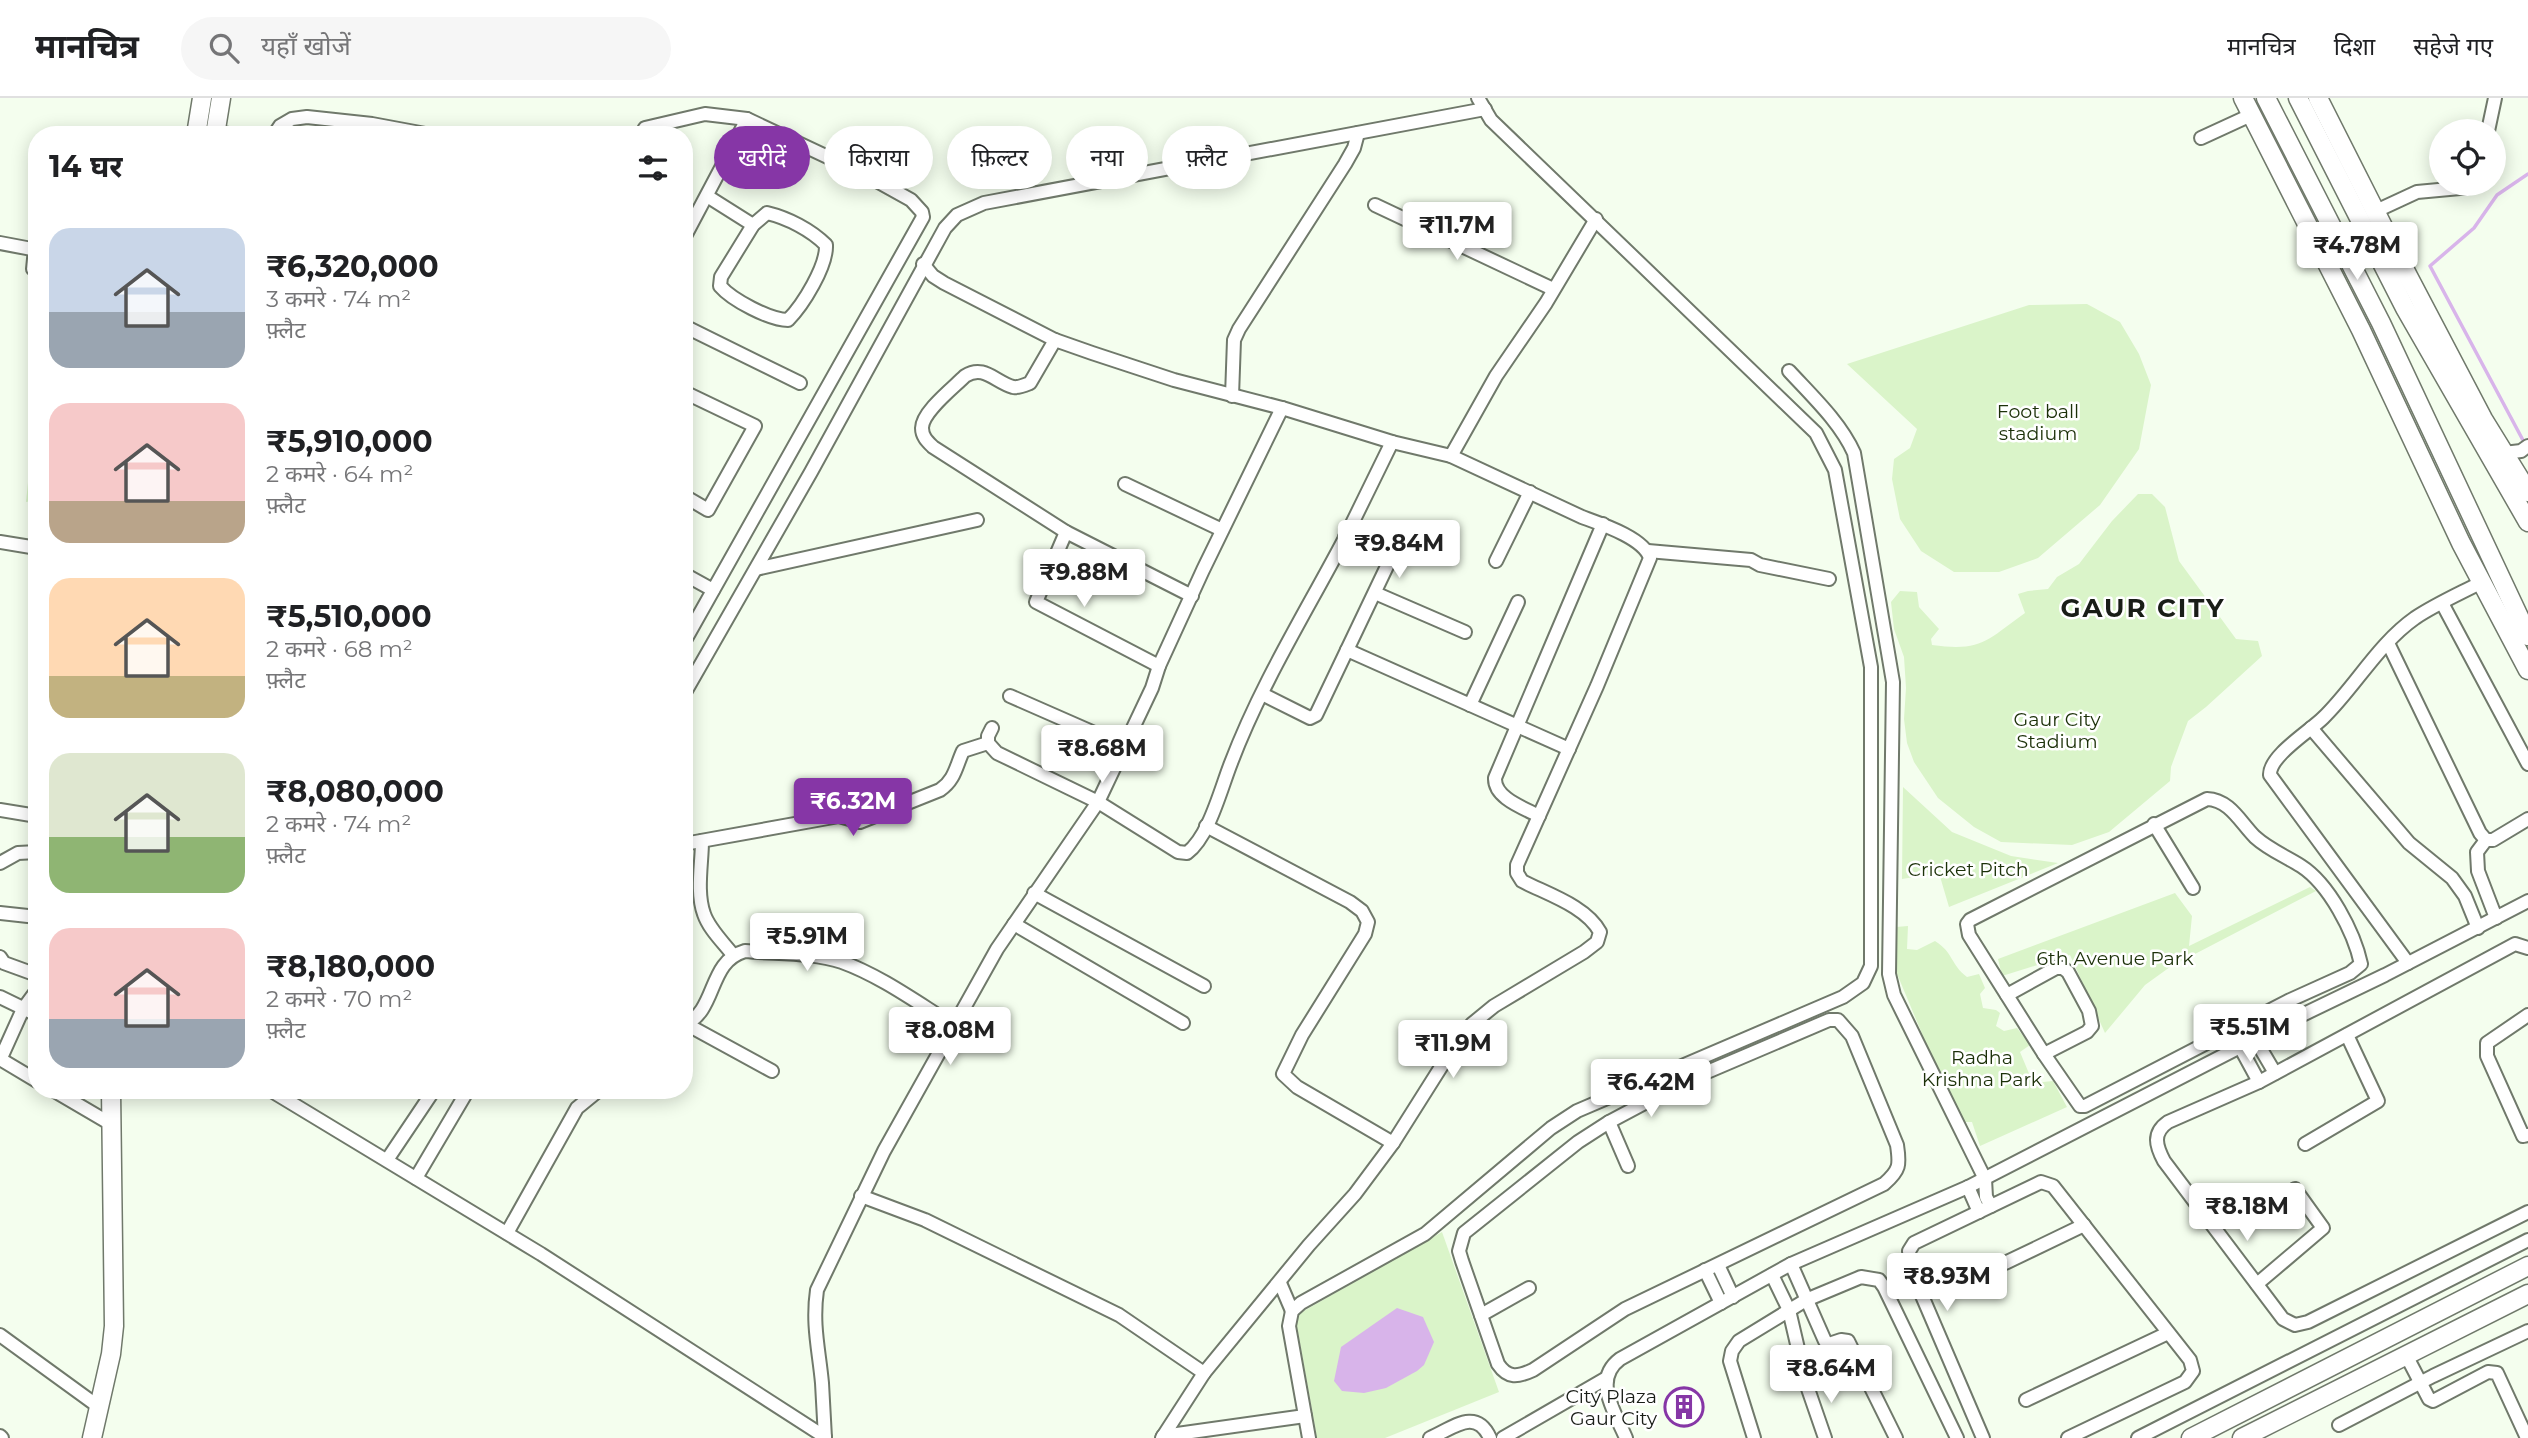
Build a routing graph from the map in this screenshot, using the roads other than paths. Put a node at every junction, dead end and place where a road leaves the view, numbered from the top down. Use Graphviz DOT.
graph roads {
  1 [pos="202,98"];
  2 [pos="221,98"];
  3 [pos="2243,98"];
  4 [pos="2266,98"];
  5 [pos="2298,98"];
  6 [pos="2318,98"];
  7 [pos="2495,98"];
  8 [pos="1481,104"];
  9 [pos="2251,115"];
  10 [pos="747,119"];
  11 [pos="2490,119"];
  12 [pos="197,126"];
  13 [pos="216,126"];
  14 [pos="280,126"];
  15 [pos="383,126"];
  16 [pos="654,126"];
  17 [pos="1358,133"];
  18 [pos="2201,138"];
  19 [pos="2313,189"];
  20 [pos="2429,191"];
  21 [pos="707,196"];
  22 [pos="2293,199"];
  23 [pos="1375,205"];
  24 [pos="2376,211"];
  25 [pos="1596,219"];
  26 [pos="693,222"];
  27 [pos="753,225"];
  28 [pos="0,243"];
  29 [pos="28,248"];
  30 [pos="923,264"];
  31 [pos="2401,281"];
  32 [pos="1553,289"];
  33 [pos="2413,304"];
  34 [pos="693,330"];
  35 [pos="1055,340"];
  36 [pos="1790,372"];
  37 [pos="800,383"];
  38 [pos="693,396"];
  39 [pos="1232,396"];
  40 [pos="1282,408"];
  41 [pos="1392,442"];
  42 [pos="2517,450"];
  43 [pos="1451,456"];
  44 [pos="1125,484"];
  45 [pos="1530,492"];
  46 [pos="2528,492"];
  47 [pos="693,501"];
  48 [pos="977,520"];
  49 [pos="2528,522"];
  50 [pos="1603,524"];
  51 [pos="1222,530"];
  52 [pos="1066,532"];
  53 [pos="1345,537"];
  54 [pos="0,542"];
  55 [pos="28,547"];
  56 [pos="1648,551"];
  57 [pos="1496,561"];
  58 [pos="756,569"];
  59 [pos="693,579"];
  60 [pos="1829,579"];
  61 [pos="2482,582"];
  62 [pos="713,590"];
  63 [pos="1375,593"];
  64 [pos="1192,596"];
  65 [pos="1518,602"];
  66 [pos="2442,603"];
  67 [pos="693,626"];
  68 [pos="1465,632"];
  69 [pos="2527,632"];
  70 [pos="2388,643"];
  71 [pos="1346,650"];
  72 [pos="1159,666"];
  73 [pos="2528,670"];
  74 [pos="693,678"];
  75 [pos="1262,694"];
  76 [pos="1010,696"];
  77 [pos="1470,705"];
  78 [pos="1517,726"];
  79 [pos="992,727"];
  80 [pos="2311,728"];
  81 [pos="988,743"];
  82 [pos="1124,746"];
  83 [pos="1569,749"];
  84 [pos="2528,764"];
  85 [pos="1098,802"];
  86 [pos="0,810"];
  87 [pos="28,815"];
  88 [pos="1539,816"];
  89 [pos="2528,819"];
  90 [pos="2154,824"];
  91 [pos="1206,827"];
  92 [pos="2486,839"];
  93 [pos="702,841"];
  94 [pos="693,843"];
  95 [pos="28,852"];
  96 [pos="0,863"];
  97 [pos="2478,871"];
  98 [pos="2454,880"];
  99 [pos="2193,888"];
  100 [pos="1034,893"];
  101 [pos="2528,901"];
  102 [pos="0,913"];
  103 [pos="28,916"];
  104 [pos="2496,918"];
  105 [pos="1014,924"];
  106 [pos="2478,928"];
  107 [pos="2528,948"];
  108 [pos="733,955"];
  109 [pos="0,957"];
  110 [pos="2408,963"];
  111 [pos="28,971"];
  112 [pos="1204,986"];
  113 [pos="2007,995"];
  114 [pos="0,997"];
  115 [pos="28,1002"];
  116 [pos="23,1009"];
  117 [pos="28,1011"];
  118 [pos="2528,1015"];
  119 [pos="693,1019"];
  120 [pos="1183,1023"];
  121 [pos="954,1026"];
  122 [pos="693,1029"];
  123 [pos="2347,1034"];
  124 [pos="2219,1038"];
  125 [pos="2255,1039"];
  126 [pos="2232,1051"];
  127 [pos="2044,1054"];
  128 [pos="0,1059"];
  129 [pos="772,1071"];
  130 [pos="2275,1073"];
  131 [pos="28,1076"];
  132 [pos="2259,1082"];
  133 [pos="68,1099"];
  134 [pos="111,1099"];
  135 [pos="121,1099"];
  136 [pos="285,1099"];
  137 [pos="428,1099"];
  138 [pos="463,1099"];
  139 [pos="588,1099"];
  140 [pos="1609,1122"];
  141 [pos="111,1124"];
  142 [pos="2528,1135"];
  143 [pos="1393,1143"];
  144 [pos="2305,1144"];
  145 [pos="387,1160"];
  146 [pos="1628,1166"];
  147 [pos="416,1178"];
  148 [pos="1985,1179"];
  149 [pos="1968,1188"];
  150 [pos="2295,1189"];
  151 [pos="861,1196"];
  152 [pos="1985,1209"];
  153 [pos="2528,1212"];
  154 [pos="2084,1226"];
  155 [pos="507,1233"];
  156 [pos="2528,1240"];
  157 [pos="2005,1263"];
  158 [pos="1718,1265"];
  159 [pos="1791,1265"];
  160 [pos="2528,1266"];
  161 [pos="1705,1270"];
  162 [pos="1772,1275"];
  163 [pos="1280,1283"];
  164 [pos="2257,1284"];
  165 [pos="1528,1288"];
  166 [pos="2528,1294"];
  167 [pos="1727,1300"];
  168 [pos="1806,1300"];
  169 [pos="1789,1310"];
  170 [pos="1292,1311"];
  171 [pos="1481,1315"];
  172 [pos="2528,1331"];
  173 [pos="2168,1333"];
  174 [pos="0,1335"];
  175 [pos="2406,1356"];
  176 [pos="1204,1373"];
  177 [pos="1605,1379"];
  178 [pos="2421,1383"];
  179 [pos="2026,1400"];
  180 [pos="99,1407"];
  181 [pos="1305,1416"];
  182 [pos="2339,1425"];
  183 [pos="825,1437"];
  184 [pos="1162,1437"];
  185 [pos="92,1438"];
  186 [pos="102,1438"];
  187 [pos="1308,1438"];
  188 [pos="1430,1438"];
  189 [pos="1490,1438"];
  190 [pos="1503,1438"];
  191 [pos="1626,1438"];
  192 [pos="1754,1438"];
  193 [pos="1825,1438"];
  194 [pos="1896,1438"];
  195 [pos="1957,1438"];
  196 [pos="1983,1438"];
  197 [pos="2068,1438"];
  198 [pos="2138,1438"];
  199 [pos="2191,1438"];
  200 [pos="2242,1438"];
  201 [pos="2527,1438"];
  1 -- 12 [label="street"];
  2 -- 13 [label="street"];
  3 -- 9 [label="street"];
  4 -- 19 [label="street"];
  5 -- 31 [label="street"];
  6 -- 24 [label="street"];
  7 -- 11 [label="street"];
  8 -- 17 [label="street"];
  8 -- 25 [label="street"];
  9 -- 18 [label="street"];
  9 -- 22 [label="street"];
  10 -- 16 [label="street"];
  10 -- 21 [label="street"];
  10 -- 62 [label="street"];
  14 -- 15 [label="street"];
  17 -- 30 [label="street"];
  17 -- 39 [label="street"];
  19 -- 22 [label="street"];
  19 -- 69 [label="street"];
  20 -- 24 [label="street"];
  21 -- 26 [label="street"];
  21 -- 27 [label="street"];
  22 -- 61 [label="street"];
  23 -- 32 [label="street"];
  24 -- 31 [label="street"];
  25 -- 32 [label="street"];
  25 -- 170 [label="street"];
  27 -- 27 [label="street"];
  28 -- 29 [label="street"];
  30 -- 35 [label="street"];
  30 -- 58 [label="street"];
  31 -- 33 [label="street"];
  32 -- 43 [label="street"];
  33 -- 42 [label="street"];
  33 -- 49 [label="street"];
  34 -- 37 [label="street"];
  35 -- 39 [label="street"];
  35 -- 52 [label="street"];
  36 -- 148 [label="street"];
  38 -- 47 [label="street"];
  39 -- 40 [label="street"];
  40 -- 41 [label="street"];
  40 -- 51 [label="street"];
  41 -- 43 [label="street"];
  41 -- 53 [label="street"];
  42 -- 46 [label="street"];
  43 -- 45 [label="street"];
  44 -- 51 [label="street"];
  45 -- 50 [label="street"];
  45 -- 57 [label="street"];
  48 -- 58 [label="street"];
  50 -- 56 [label="street"];
  50 -- 78 [label="street"];
  51 -- 64 [label="street"];
  52 -- 64 [label="street"];
  52 -- 72 [label="street"];
  53 -- 63 [label="street"];
  53 -- 75 [label="street"];
  54 -- 55 [label="street"];
  56 -- 60 [label="street"];
  56 -- 83 [label="street"];
  58 -- 74 [label="street"];
  59 -- 62 [label="street"];
  61 -- 66 [label="street"];
  61 -- 73 [label="street"];
  62 -- 67 [label="street"];
  63 -- 68 [label="street"];
  63 -- 71 [label="street"];
  64 -- 72 [label="street"];
  65 -- 77 [label="street"];
  66 -- 70 [label="street"];
  66 -- 84 [label="street"];
  70 -- 80 [label="street"];
  70 -- 92 [label="street"];
  71 -- 75 [label="street"];
  71 -- 77 [label="street"];
  72 -- 82 [label="street"];
  75 -- 91 [label="street"];
  76 -- 82 [label="street"];
  77 -- 78 [label="street"];
  78 -- 83 [label="street"];
  78 -- 88 [label="street"];
  79 -- 81 [label="street"];
  80 -- 98 [label="street"];
  80 -- 110 [label="street"];
  81 -- 85 [label="street"];
  81 -- 93 [label="street"];
  82 -- 85 [label="street"];
  83 -- 88 [label="street"];
  85 -- 91 [label="street"];
  85 -- 100 [label="street"];
  86 -- 87 [label="street"];
  88 -- 143 [label="street"];
  89 -- 92 [label="street"];
  90 -- 99 [label="street"];
  90 -- 113 [label="street"];
  90 -- 124 [label="street"];
  91 -- 143 [label="street"];
  92 -- 97 [label="street"];
  93 -- 94 [label="street"];
  93 -- 108 [label="street"];
  95 -- 96 [label="street"];
  97 -- 98 [label="street"];
  97 -- 104 [label="street"];
  98 -- 106 [label="street"];
  100 -- 105 [label="street"];
  100 -- 112 [label="street"];
  101 -- 104 [label="street"];
  102 -- 103 [label="street"];
  104 -- 106 [label="street"];
  105 -- 120 [label="street"];
  105 -- 121 [label="street"];
  106 -- 110 [label="street"];
  107 -- 123 [label="street"];
  108 -- 119 [label="street"];
  108 -- 121 [label="street"];
  109 -- 111 [label="street"];
  110 -- 125 [label="street"];
  113 -- 127 [label="street"];
  113 -- 127 [label="street"];
  114 -- 116 [label="street"];
  115 -- 116 [label="street"];
  116 -- 117 [label="street"];
  116 -- 128 [label="street"];
  118 -- 142 [label="street"];
  121 -- 151 [label="street"];
  122 -- 129 [label="street"];
  123 -- 130 [label="street"];
  123 -- 144 [label="street"];
  124 -- 126 [label="street"];
  124 -- 127 [label="street"];
  125 -- 126 [label="street"];
  125 -- 130 [label="street"];
  126 -- 132 [label="street"];
  126 -- 148 [label="street"];
  128 -- 131 [label="street"];
  130 -- 132 [label="street"];
  132 -- 164 [label="street"];
  133 -- 141 [label="street"];
  134 -- 141 [label="street"];
  135 -- 186 [label="street"];
  136 -- 145 [label="street"];
  137 -- 145 [label="street"];
  138 -- 147 [label="street"];
  139 -- 155 [label="street"];
  140 -- 146 [label="street"];
  140 -- 158 [label="street"];
  140 -- 171 [label="street"];
  141 -- 180 [label="street"];
  143 -- 163 [label="street"];
  145 -- 147 [label="street"];
  147 -- 155 [label="street"];
  148 -- 149 [label="street"];
  148 -- 152 [label="street"];
  149 -- 152 [label="street"];
  149 -- 159 [label="street"];
  150 -- 164 [label="street"];
  151 -- 176 [label="street"];
  151 -- 183 [label="street"];
  152 -- 154 [label="street"];
  152 -- 196 [label="street"];
  153 -- 164 [label="street"];
  154 -- 157 [label="street"];
  154 -- 173 [label="street"];
  155 -- 183 [label="street"];
  156 -- 198 [label="street"];
  158 -- 161 [label="street"];
  158 -- 167 [label="street"];
  159 -- 162 [label="street"];
  159 -- 168 [label="street"];
  160 -- 199 [label="street"];
  161 -- 167 [label="street"];
  161 -- 171 [label="street"];
  162 -- 167 [label="street"];
  162 -- 169 [label="street"];
  163 -- 170 [label="street"];
  163 -- 176 [label="street"];
  165 -- 171 [label="street"];
  166 -- 175 [label="street"];
  167 -- 177 [label="street"];
  168 -- 169 [label="street"];
  168 -- 194 [label="street"];
  168 -- 195 [label="street"];
  169 -- 192 [label="street"];
  169 -- 193 [label="street"];
  170 -- 181 [label="street"];
  172 -- 178 [label="street"];
  173 -- 179 [label="street"];
  173 -- 197 [label="street"];
  174 -- 180 [label="street"];
  175 -- 178 [label="street"];
  175 -- 200 [label="street"];
  176 -- 184 [label="street"];
  177 -- 190 [label="street"];
  177 -- 191 [label="street"];
  178 -- 182 [label="street"];
  178 -- 201 [label="street"];
  180 -- 185 [label="street"];
  181 -- 184 [label="street"];
  181 -- 187 [label="street"];
  188 -- 189 [label="street"];
}
